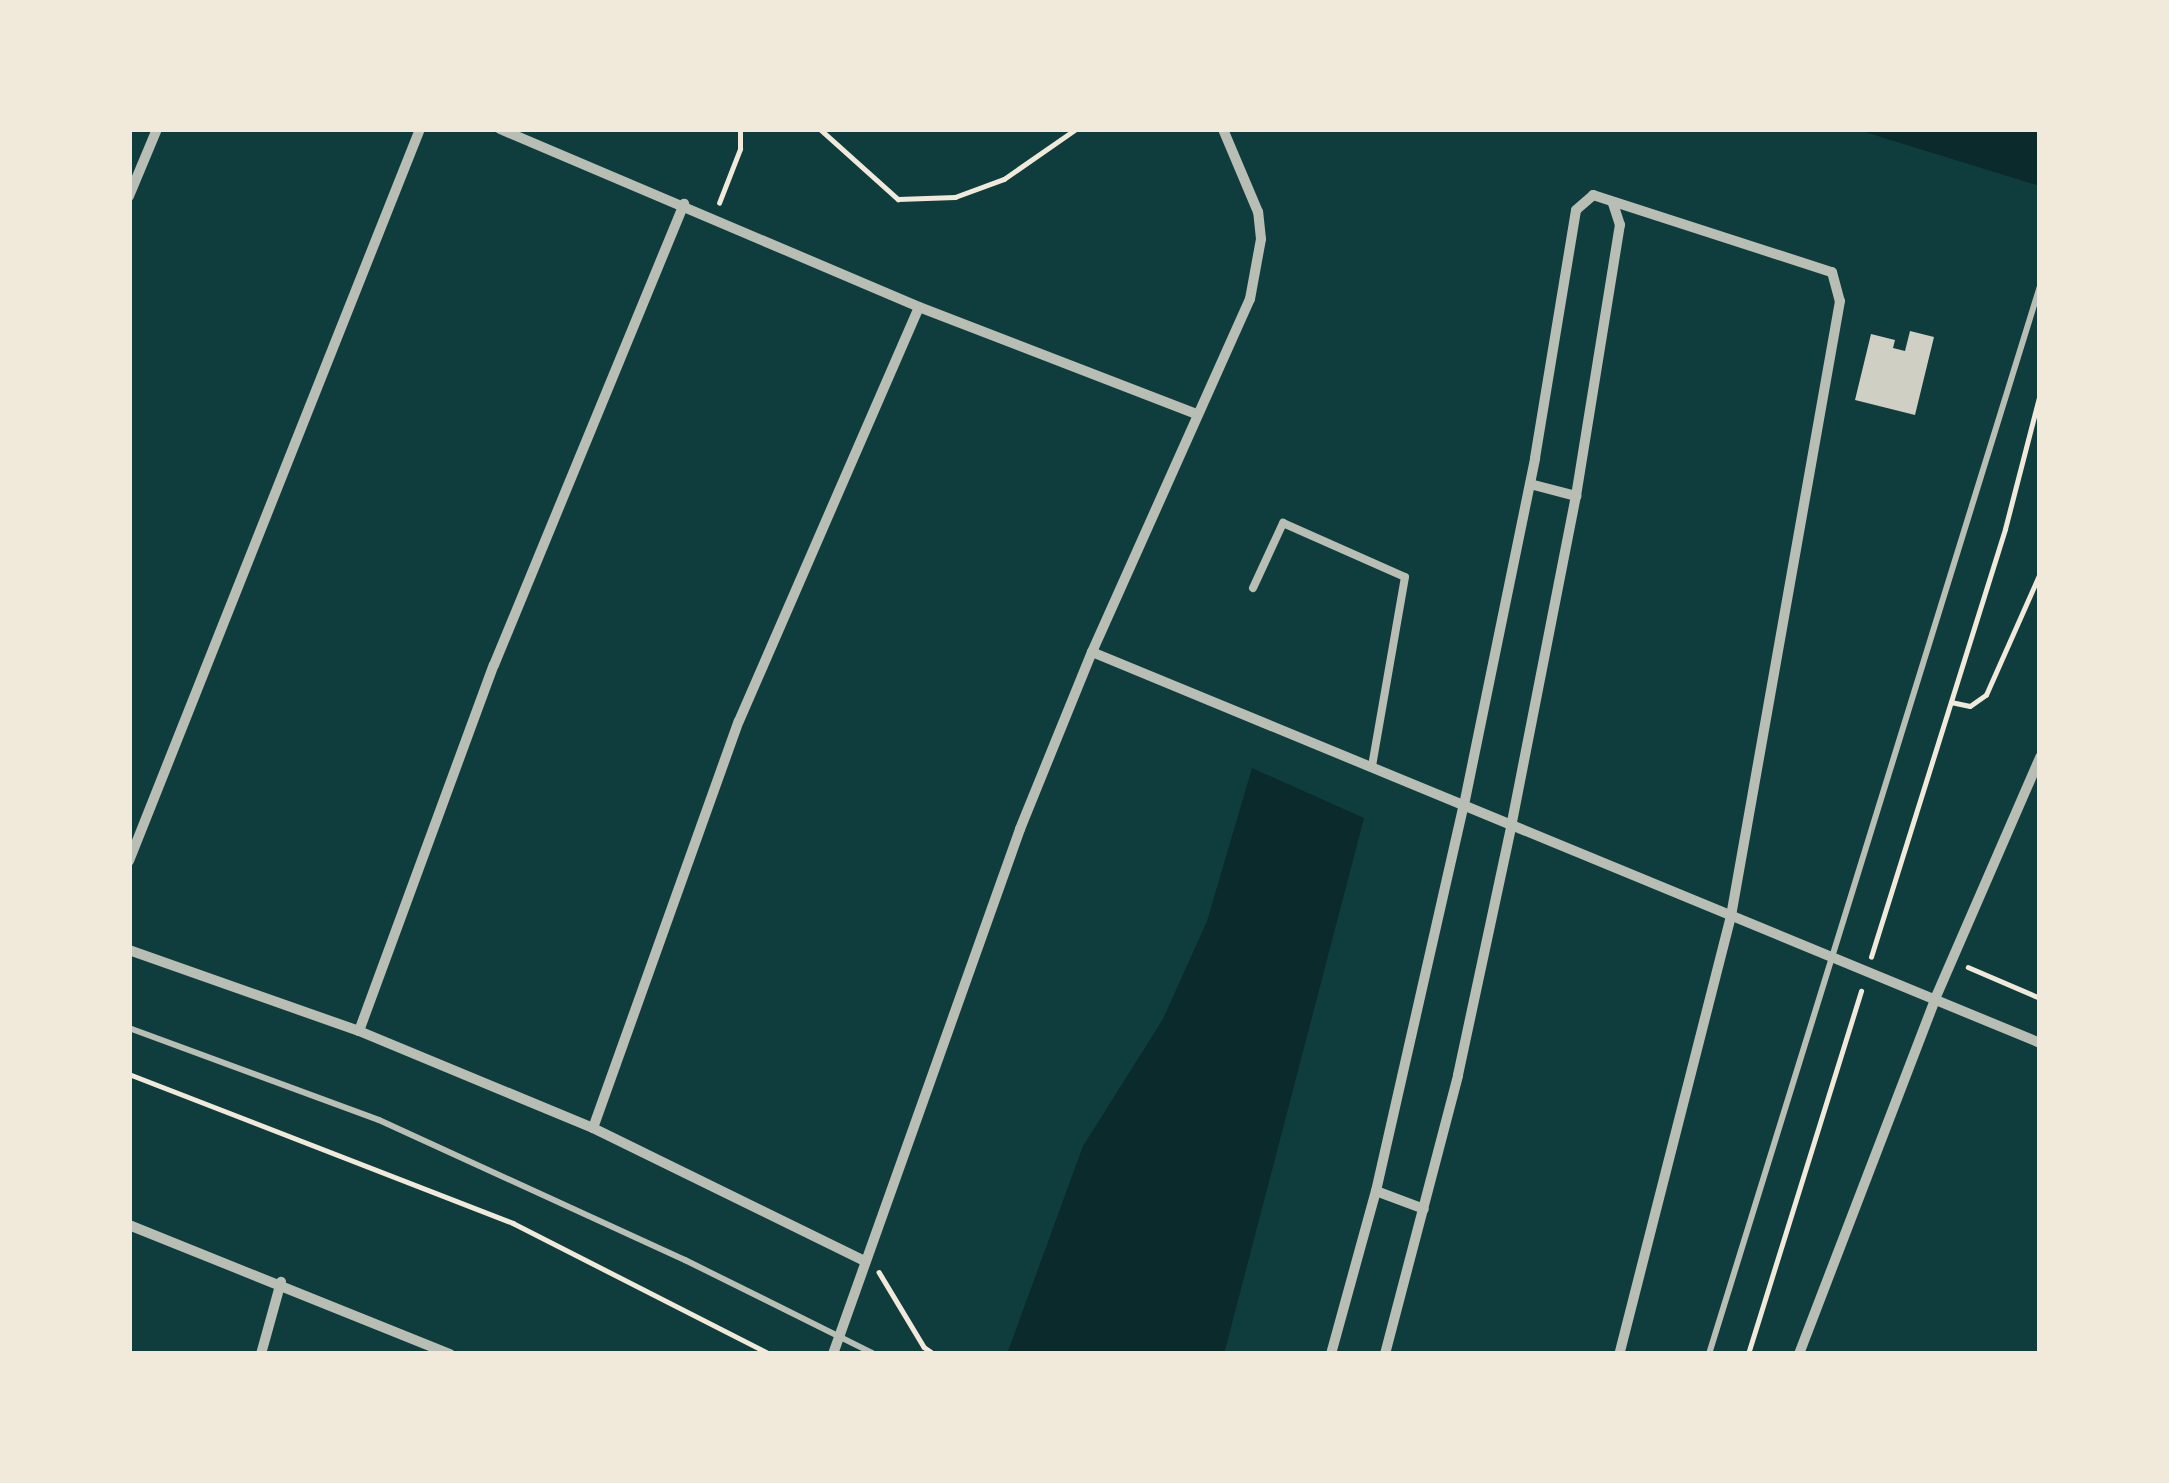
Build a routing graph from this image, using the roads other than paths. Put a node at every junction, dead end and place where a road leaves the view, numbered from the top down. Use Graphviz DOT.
graph roads {
  1 [pos="157,129"];
  2 [pos="420,129"];
  3 [pos="500,129"];
  4 [pos="1223,129"];
  5 [pos="129,196"];
  6 [pos="1613,203"];
  7 [pos="684,204"];
  8 [pos="2040,286"];
  9 [pos="919,307"];
  10 [pos="1197,414"];
  11 [pos="1531,484"];
  12 [pos="1576,496"];
  13 [pos="1253,588"];
  14 [pos="1092,652"];
  15 [pos="2040,757"];
  16 [pos="1372,767"];
  17 [pos="1464,805"];
  18 [pos="1511,827"];
  19 [pos="129,860"];
  20 [pos="1731,916"];
  21 [pos="129,950"];
  22 [pos="1833,956"];
  23 [pos="1935,999"];
  24 [pos="129,1028"];
  25 [pos="358,1031"];
  26 [pos="2040,1043"];
  27 [pos="593,1129"];
  28 [pos="1376,1192"];
  29 [pos="1424,1209"];
  30 [pos="129,1225"];
  31 [pos="865,1261"];
  32 [pos="281,1282"];
  33 [pos="839,1336"];
  34 [pos="261,1354"];
  35 [pos="450,1354"];
  36 [pos="832,1354"];
  37 [pos="874,1354"];
  38 [pos="1331,1354"];
  39 [pos="1384,1354"];
  40 [pos="1619,1354"];
  41 [pos="1709,1354"];
  42 [pos="1799,1354"];
  1 -- 5 [label="street"];
  2 -- 19 [label="street"];
  3 -- 7 [label="street"];
  4 -- 10 [label="street"];
  6 -- 11 [label="street"];
  6 -- 12 [label="street"];
  6 -- 20 [label="street"];
  7 -- 9 [label="street"];
  7 -- 25 [label="street"];
  8 -- 22 [label="lane"];
  9 -- 10 [label="street"];
  9 -- 27 [label="street"];
  10 -- 14 [label="street"];
  11 -- 12 [label="street"];
  11 -- 17 [label="street"];
  12 -- 18 [label="street"];
  13 -- 16 [label="street"];
  14 -- 16 [label="street"];
  14 -- 31 [label="street"];
  15 -- 23 [label="street"];
  16 -- 17 [label="street"];
  17 -- 18 [label="street"];
  17 -- 28 [label="street"];
  18 -- 20 [label="street"];
  18 -- 29 [label="street"];
  20 -- 22 [label="street"];
  20 -- 40 [label="street"];
  21 -- 25 [label="street"];
  22 -- 23 [label="street"];
  22 -- 41 [label="lane"];
  23 -- 26 [label="street"];
  23 -- 42 [label="street"];
  24 -- 33 [label="lane"];
  25 -- 27 [label="street"];
  27 -- 31 [label="street"];
  28 -- 29 [label="street"];
  28 -- 38 [label="street"];
  29 -- 39 [label="street"];
  30 -- 32 [label="street"];
  31 -- 33 [label="street"];
  32 -- 34 [label="street"];
  32 -- 35 [label="street"];
  33 -- 36 [label="street"];
  33 -- 37 [label="lane"];
}
